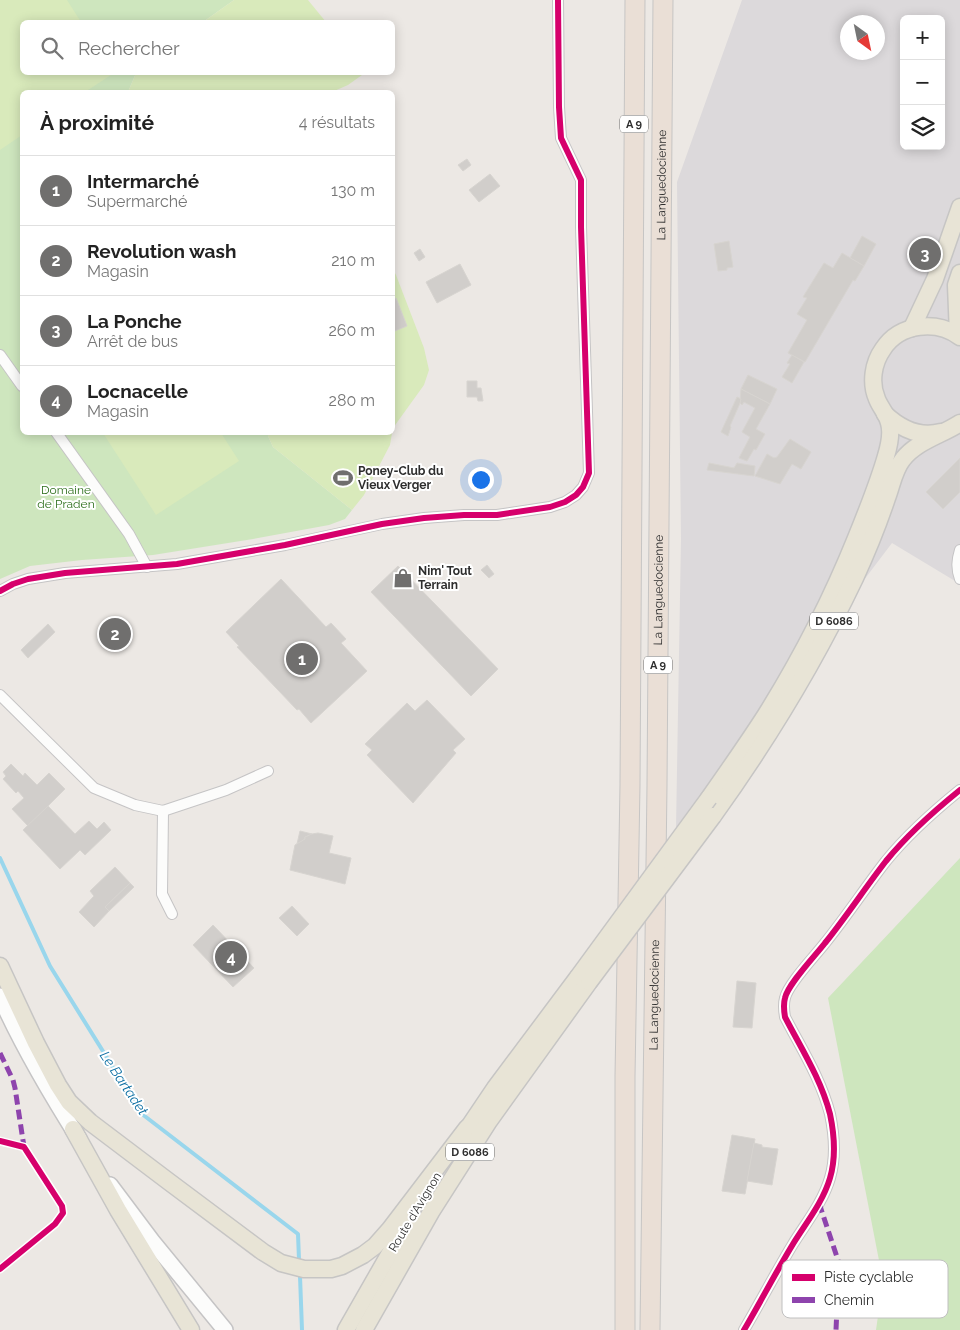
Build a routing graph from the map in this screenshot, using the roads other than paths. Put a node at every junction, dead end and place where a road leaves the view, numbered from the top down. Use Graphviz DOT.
graph roads {
  1 [pos="558,0"];
  2 [pos="635,0"];
  3 [pos="662,0"];
  4 [pos="960,207"];
  5 [pos="960,273"];
  6 [pos="912,328"];
  7 [pos="959,336"];
  8 [pos="0,355"];
  9 [pos="20,383"];
  10 [pos="885,414"];
  11 [pos="957,425"];
  12 [pos="58,435"];
  13 [pos="960,550"];
  14 [pos="147,567"];
  15 [pos="960,579"];
  16 [pos="0,591"];
  17 [pos="0,695"];
  18 [pos="268,771"];
  19 [pos="960,790"];
  20 [pos="163,810"];
  21 [pos="172,914"];
  22 [pos="0,966"];
  23 [pos="583,979"];
  24 [pos="0,996"];
  25 [pos="467,1128"];
  26 [pos="73,1129"];
  27 [pos="785,1260"];
  28 [pos="782,1265"];
  29 [pos="191,1330"];
  30 [pos="225,1330"];
  31 [pos="346,1330"];
  32 [pos="364,1330"];
  33 [pos="625,1330"];
  34 [pos="650,1330"];
  35 [pos="744,1330"];
  1 -- 14 [label="street"];
  2 -- 33 [label="highway, A 9"];
  3 -- 34 [label="highway, La Languedocienne / A 9"];
  4 -- 6 [label="main road"];
  5 -- 7 [label="main road"];
  6 -- 7 [label="main road"];
  6 -- 10 [label="main road"];
  8 -- 9 [label="street"];
  10 -- 11 [label="main road"];
  10 -- 23 [label="main road, D 6086, bridge"];
  11 -- 23 [label="main road, D 6086, bridge"];
  12 -- 14 [label="street"];
  13 -- 15 [label="street"];
  14 -- 16 [label="street"];
  17 -- 20 [label="street"];
  18 -- 20 [label="street"];
  19 -- 27 [label="street"];
  20 -- 21 [label="street"];
  22 -- 25 [label="main road"];
  23 -- 25 [label="main road, Route d'Avignon / D 6086"];
  23 -- 32 [label="main road, Route d'Avignon / D 6086"];
  24 -- 26 [label="main road"];
  25 -- 31 [label="main road, Route d'Avignon / D 6086"];
  26 -- 29 [label="main road"];
  26 -- 30 [label="main road"];
  28 -- 35 [label="street"];
}
